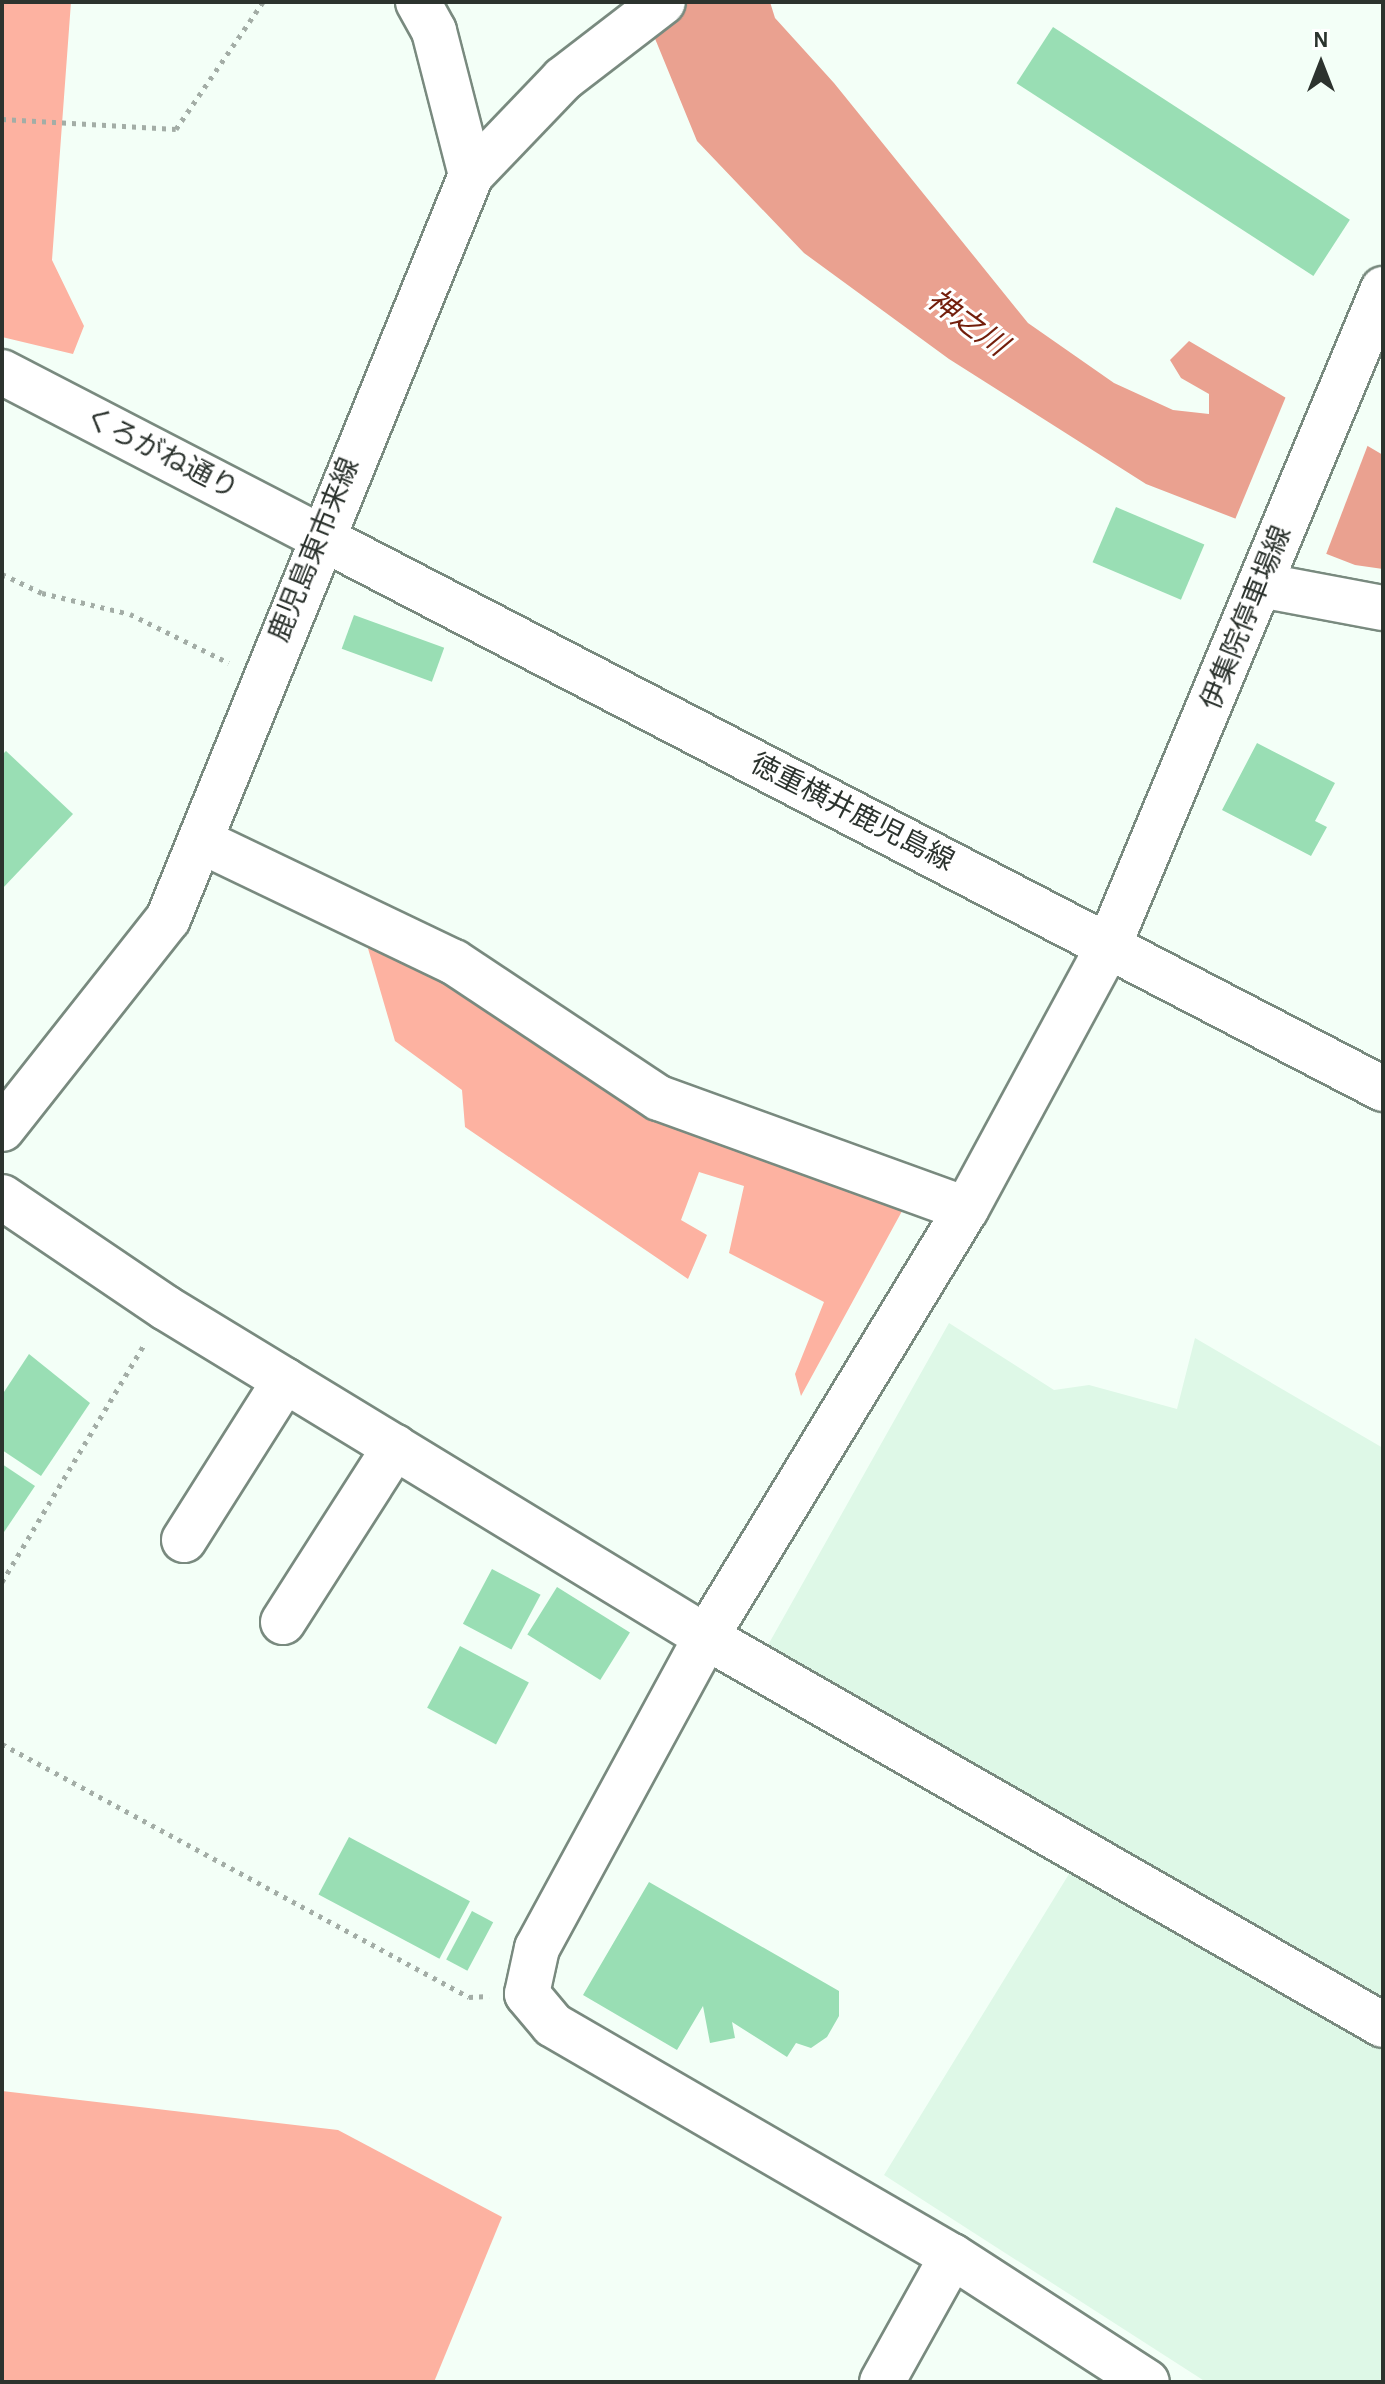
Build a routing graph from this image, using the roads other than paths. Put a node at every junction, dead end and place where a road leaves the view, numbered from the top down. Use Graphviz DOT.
graph roads {
  1 [pos="418,2"];
  2 [pos="663,2"];
  3 [pos="471,175"];
  4 [pos="1372,321"];
  5 [pos="2,372"];
  6 [pos="320,537"];
  7 [pos="1264,574"];
  8 [pos="1383,608"];
  9 [pos="203,842"];
  10 [pos="1109,945"];
  11 [pos="1383,1089"];
  12 [pos="2,1129"];
  13 [pos="2,1197"];
  14 [pos="966,1209"];
  15 [pos="285,1380"];
  16 [pos="395,1447"];
  17 [pos="184,1540"];
  18 [pos="283,1622"];
  19 [pos="706,1637"];
  20 [pos="1383,2025"];
  21 [pos="952,2256"];
  22 [pos="882,2382"];
  23 [pos="1147,2382"];
  1 -- 3 [label="street"];
  2 -- 3 [label="street, 鹿児島東市来線"];
  3 -- 6 [label="street, 鹿児島東市来線"];
  4 -- 7 [label="street, 伊集院停車場線"];
  5 -- 6 [label="street, くろがね通り"];
  6 -- 9 [label="street, 鹿児島東市来線"];
  6 -- 10 [label="street, 徳重横井鹿児島線"];
  7 -- 8 [label="street"];
  7 -- 10 [label="street, 伊集院停車場線"];
  9 -- 12 [label="street, 鹿児島東市来線"];
  9 -- 14 [label="street"];
  10 -- 11 [label="street, 徳重横井鹿児島線"];
  10 -- 14 [label="street, 伊集院停車場線"];
  13 -- 15 [label="street"];
  14 -- 19 [label="street, 伊集院停車場線"];
  15 -- 16 [label="street"];
  15 -- 17 [label="street"];
  16 -- 18 [label="street"];
  16 -- 19 [label="street"];
  19 -- 20 [label="street"];
  19 -- 21 [label="street, 伊集院停車場線"];
  21 -- 22 [label="street"];
  21 -- 23 [label="street"];
}
